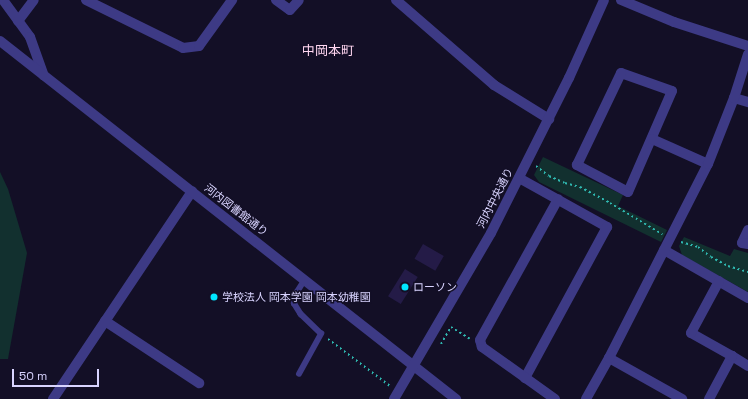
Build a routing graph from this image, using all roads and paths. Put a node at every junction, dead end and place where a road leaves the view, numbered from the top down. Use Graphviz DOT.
graph roads {
  1 [pos="3,0"];
  2 [pos="34,0"];
  3 [pos="86,0"];
  4 [pos="232,0"];
  5 [pos="276,0"];
  6 [pos="299,0"];
  7 [pos="396,0"];
  8 [pos="604,0"];
  9 [pos="622,0"];
  10 [pos="18,21"];
  11 [pos="0,42"];
  12 [pos="748,46"];
  13 [pos="748,54"];
  14 [pos="44,76"];
  15 [pos="734,98"];
  16 [pos="748,102"];
  17 [pos="548,119"];
  18 [pos="652,139"];
  19 [pos="528,160"];
  20 [pos="708,164"];
  21 [pos="519,178"];
  22 [pos="192,191"];
  23 [pos="558,200"];
  24 [pos="748,230"];
  25 [pos="670,238"];
  26 [pos="748,244"];
  27 [pos="664,250"];
  28 [pos="748,272"];
  29 [pos="305,279"];
  30 [pos="719,281"];
  31 [pos="748,298"];
  32 [pos="105,321"];
  33 [pos="320,334"];
  34 [pos="480,342"];
  35 [pos="441,344"];
  36 [pos="732,356"];
  37 [pos="609,358"];
  38 [pos="413,365"];
  39 [pos="748,366"];
  40 [pos="299,374"];
  41 [pos="525,378"];
  42 [pos="199,384"];
  43 [pos="396,395"];
  44 [pos="53,399"];
  45 [pos="456,399"];
  46 [pos="555,399"];
  47 [pos="586,399"];
  48 [pos="682,399"];
  49 [pos="709,399"];
  1 -- 10 [label="street"];
  2 -- 10 [label="street"];
  3 -- 4 [label="street"];
  5 -- 6 [label="street"];
  7 -- 17 [label="street"];
  8 -- 17 [label="street, 河内中央通り"];
  9 -- 12 [label="street"];
  10 -- 14 [label="street"];
  11 -- 14 [label="street, 河内図書館通り"];
  13 -- 15 [label="street"];
  14 -- 22 [label="street, 河内図書館通り"];
  15 -- 16 [label="street"];
  15 -- 20 [label="street"];
  17 -- 19 [label="street, 河内中央通り"];
  18 -- 18 [label="street"];
  18 -- 20 [label="street"];
  19 -- 21 [label="street, 河内中央通り"];
  19 -- 25 [label="path"];
  20 -- 25 [label="street"];
  21 -- 23 [label="street"];
  21 -- 38 [label="street, 河内中央通り"];
  22 -- 29 [label="street, 河内図書館通り"];
  22 -- 32 [label="street"];
  23 -- 34 [label="street"];
  23 -- 41 [label="street"];
  24 -- 26 [label="street"];
  25 -- 27 [label="street"];
  25 -- 28 [label="path"];
  27 -- 30 [label="street"];
  27 -- 37 [label="street"];
  29 -- 33 [label="lane"];
  29 -- 38 [label="street, 河内図書館通り"];
  30 -- 31 [label="street"];
  30 -- 36 [label="street"];
  32 -- 42 [label="street"];
  32 -- 44 [label="street"];
  33 -- 40 [label="lane"];
  33 -- 43 [label="path"];
  34 -- 35 [label="path"];
  34 -- 41 [label="street"];
  36 -- 39 [label="street"];
  36 -- 49 [label="street"];
  37 -- 47 [label="street"];
  37 -- 48 [label="street"];
  38 -- 43 [label="street, 河内中央通り"];
  38 -- 45 [label="street, 河内図書館通り"];
  41 -- 46 [label="street"];
}
